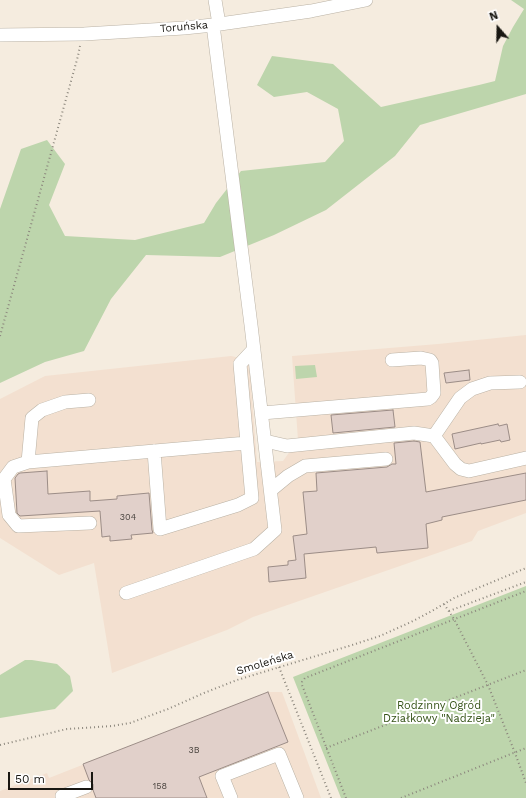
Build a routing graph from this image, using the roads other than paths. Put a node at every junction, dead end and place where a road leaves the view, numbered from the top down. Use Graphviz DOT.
graph roads {
  1 [pos="216,0"];
  2 [pos="366,0"];
  3 [pos="216,24"];
  4 [pos="0,35"];
  5 [pos="254,349"];
  6 [pos="392,360"];
  7 [pos="520,382"];
  8 [pos="89,400"];
  9 [pos="262,413"];
  10 [pos="434,436"];
  11 [pos="265,441"];
  12 [pos="247,443"];
  13 [pos="154,451"];
  14 [pos="526,458"];
  15 [pos="386,459"];
  16 [pos="28,462"];
  17 [pos="271,490"];
  18 [pos="90,523"];
  19 [pos="126,593"];
  20 [pos="86,787"];
  21 [pos="60,797"];
  22 [pos="231,798"];
  23 [pos="297,798"];
  1 -- 3 [label="street"];
  2 -- 3 [label="street, Toruńska"];
  3 -- 4 [label="street, Toruńska"];
  3 -- 5 [label="street"];
  5 -- 9 [label="street"];
  5 -- 12 [label="street"];
  6 -- 9 [label="street"];
  7 -- 10 [label="street"];
  8 -- 16 [label="street"];
  9 -- 11 [label="street"];
  10 -- 11 [label="street"];
  10 -- 14 [label="street"];
  11 -- 17 [label="street"];
  12 -- 13 [label="street"];
  12 -- 13 [label="street"];
  13 -- 16 [label="street"];
  15 -- 17 [label="street"];
  16 -- 18 [label="street"];
  17 -- 19 [label="street"];
  20 -- 21 [label="street"];
  22 -- 23 [label="street"];
}
